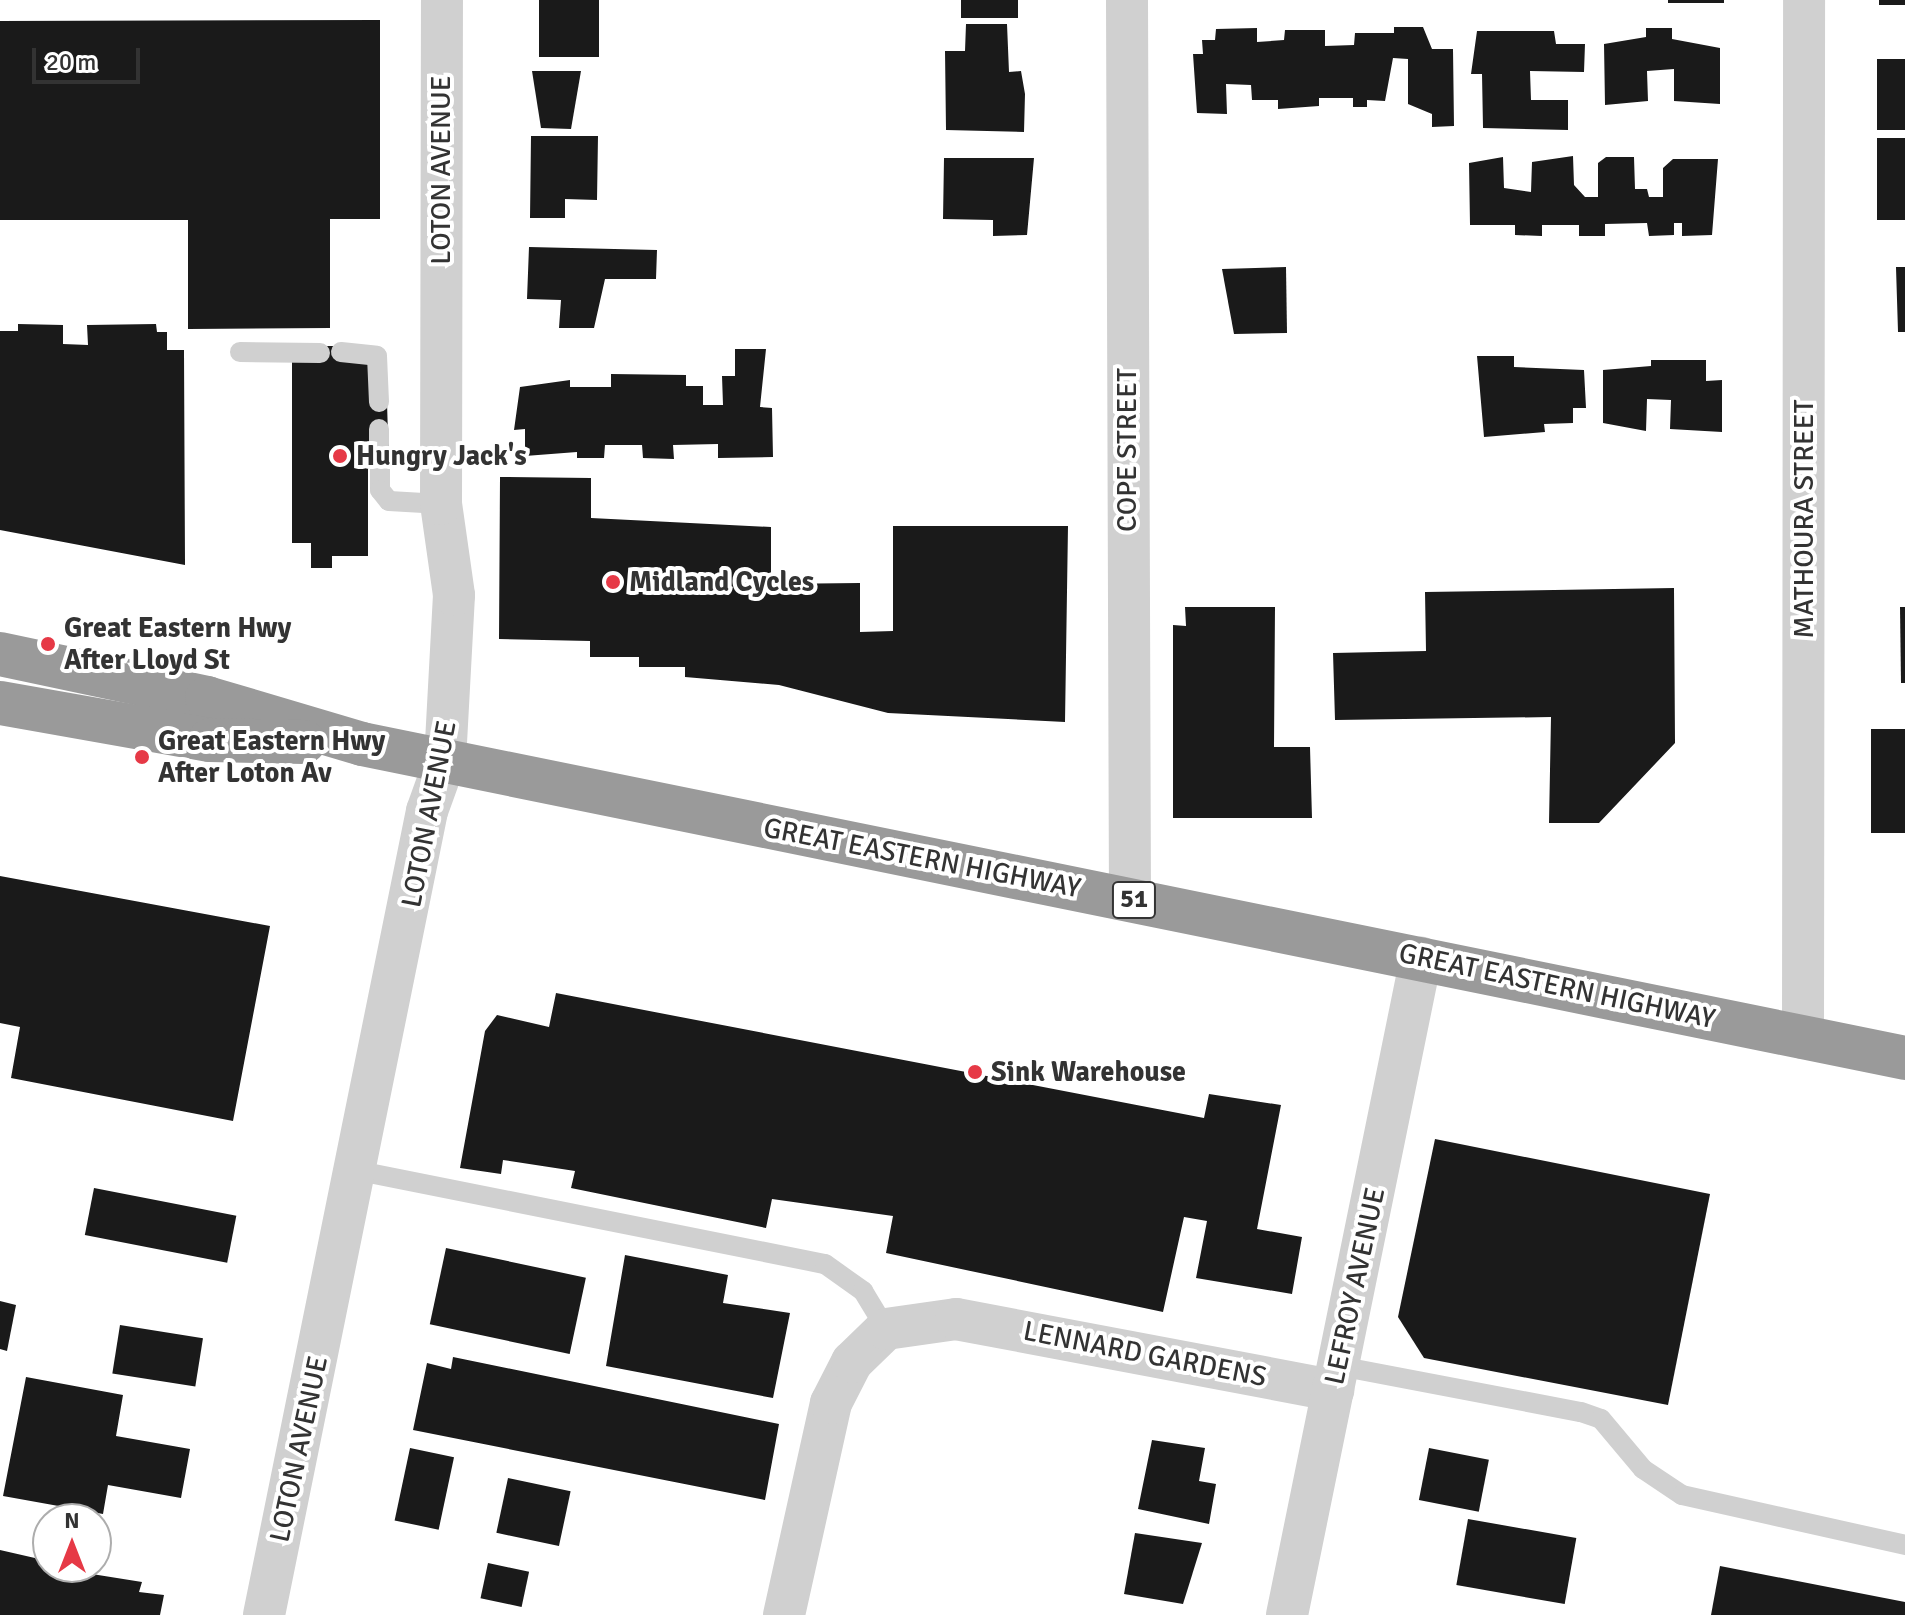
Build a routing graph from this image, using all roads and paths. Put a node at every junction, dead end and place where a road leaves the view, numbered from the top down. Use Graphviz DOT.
graph roads {
  1 [pos="442,0"];
  2 [pos="1127,0"];
  3 [pos="1804,0"];
  4 [pos="240,352"];
  5 [pos="379,402"];
  6 [pos="380,469"];
  7 [pos="441,504"];
  8 [pos="0,654"];
  9 [pos="0,703"];
  10 [pos="362,744"];
  11 [pos="445,761"];
  12 [pos="1130,899"];
  13 [pos="1421,958"];
  14 [pos="1803,1038"];
  15 [pos="1905,1058"];
  16 [pos="359,1171"];
  17 [pos="886,1329"];
  18 [pos="1336,1378"];
  19 [pos="1905,1545"];
  20 [pos="264,1615"];
  21 [pos="784,1615"];
  22 [pos="1287,1615"];
  1 -- 7 [label="street, LOTON AVENUE"];
  2 -- 12 [label="street, COPE STREET"];
  3 -- 14 [label="street, MATHOURA STREET"];
  4 -- 5 [label="lane"];
  6 -- 7 [label="lane"];
  7 -- 11 [label="street, LOTON AVENUE"];
  8 -- 10 [label="highway, GREAT EASTERN HIGHWAY / 51"];
  9 -- 10 [label="highway, GREAT EASTERN HIGHWAY / 51"];
  10 -- 11 [label="highway, GREAT EASTERN HIGHWAY / 51"];
  11 -- 12 [label="highway, GREAT EASTERN HIGHWAY / 51"];
  11 -- 16 [label="street, LOTON AVENUE"];
  12 -- 13 [label="highway, GREAT EASTERN HIGHWAY / 51"];
  13 -- 14 [label="highway, GREAT EASTERN HIGHWAY / 51"];
  13 -- 18 [label="street, LEFROY AVENUE"];
  14 -- 15 [label="highway, GREAT EASTERN HIGHWAY / 51"];
  16 -- 17 [label="lane"];
  16 -- 20 [label="street, LOTON AVENUE"];
  17 -- 18 [label="street, LENNARD GARDENS"];
  17 -- 21 [label="street"];
  18 -- 19 [label="lane, LENNARD GARDENS"];
  18 -- 22 [label="street, LEFROY AVENUE"];
}
